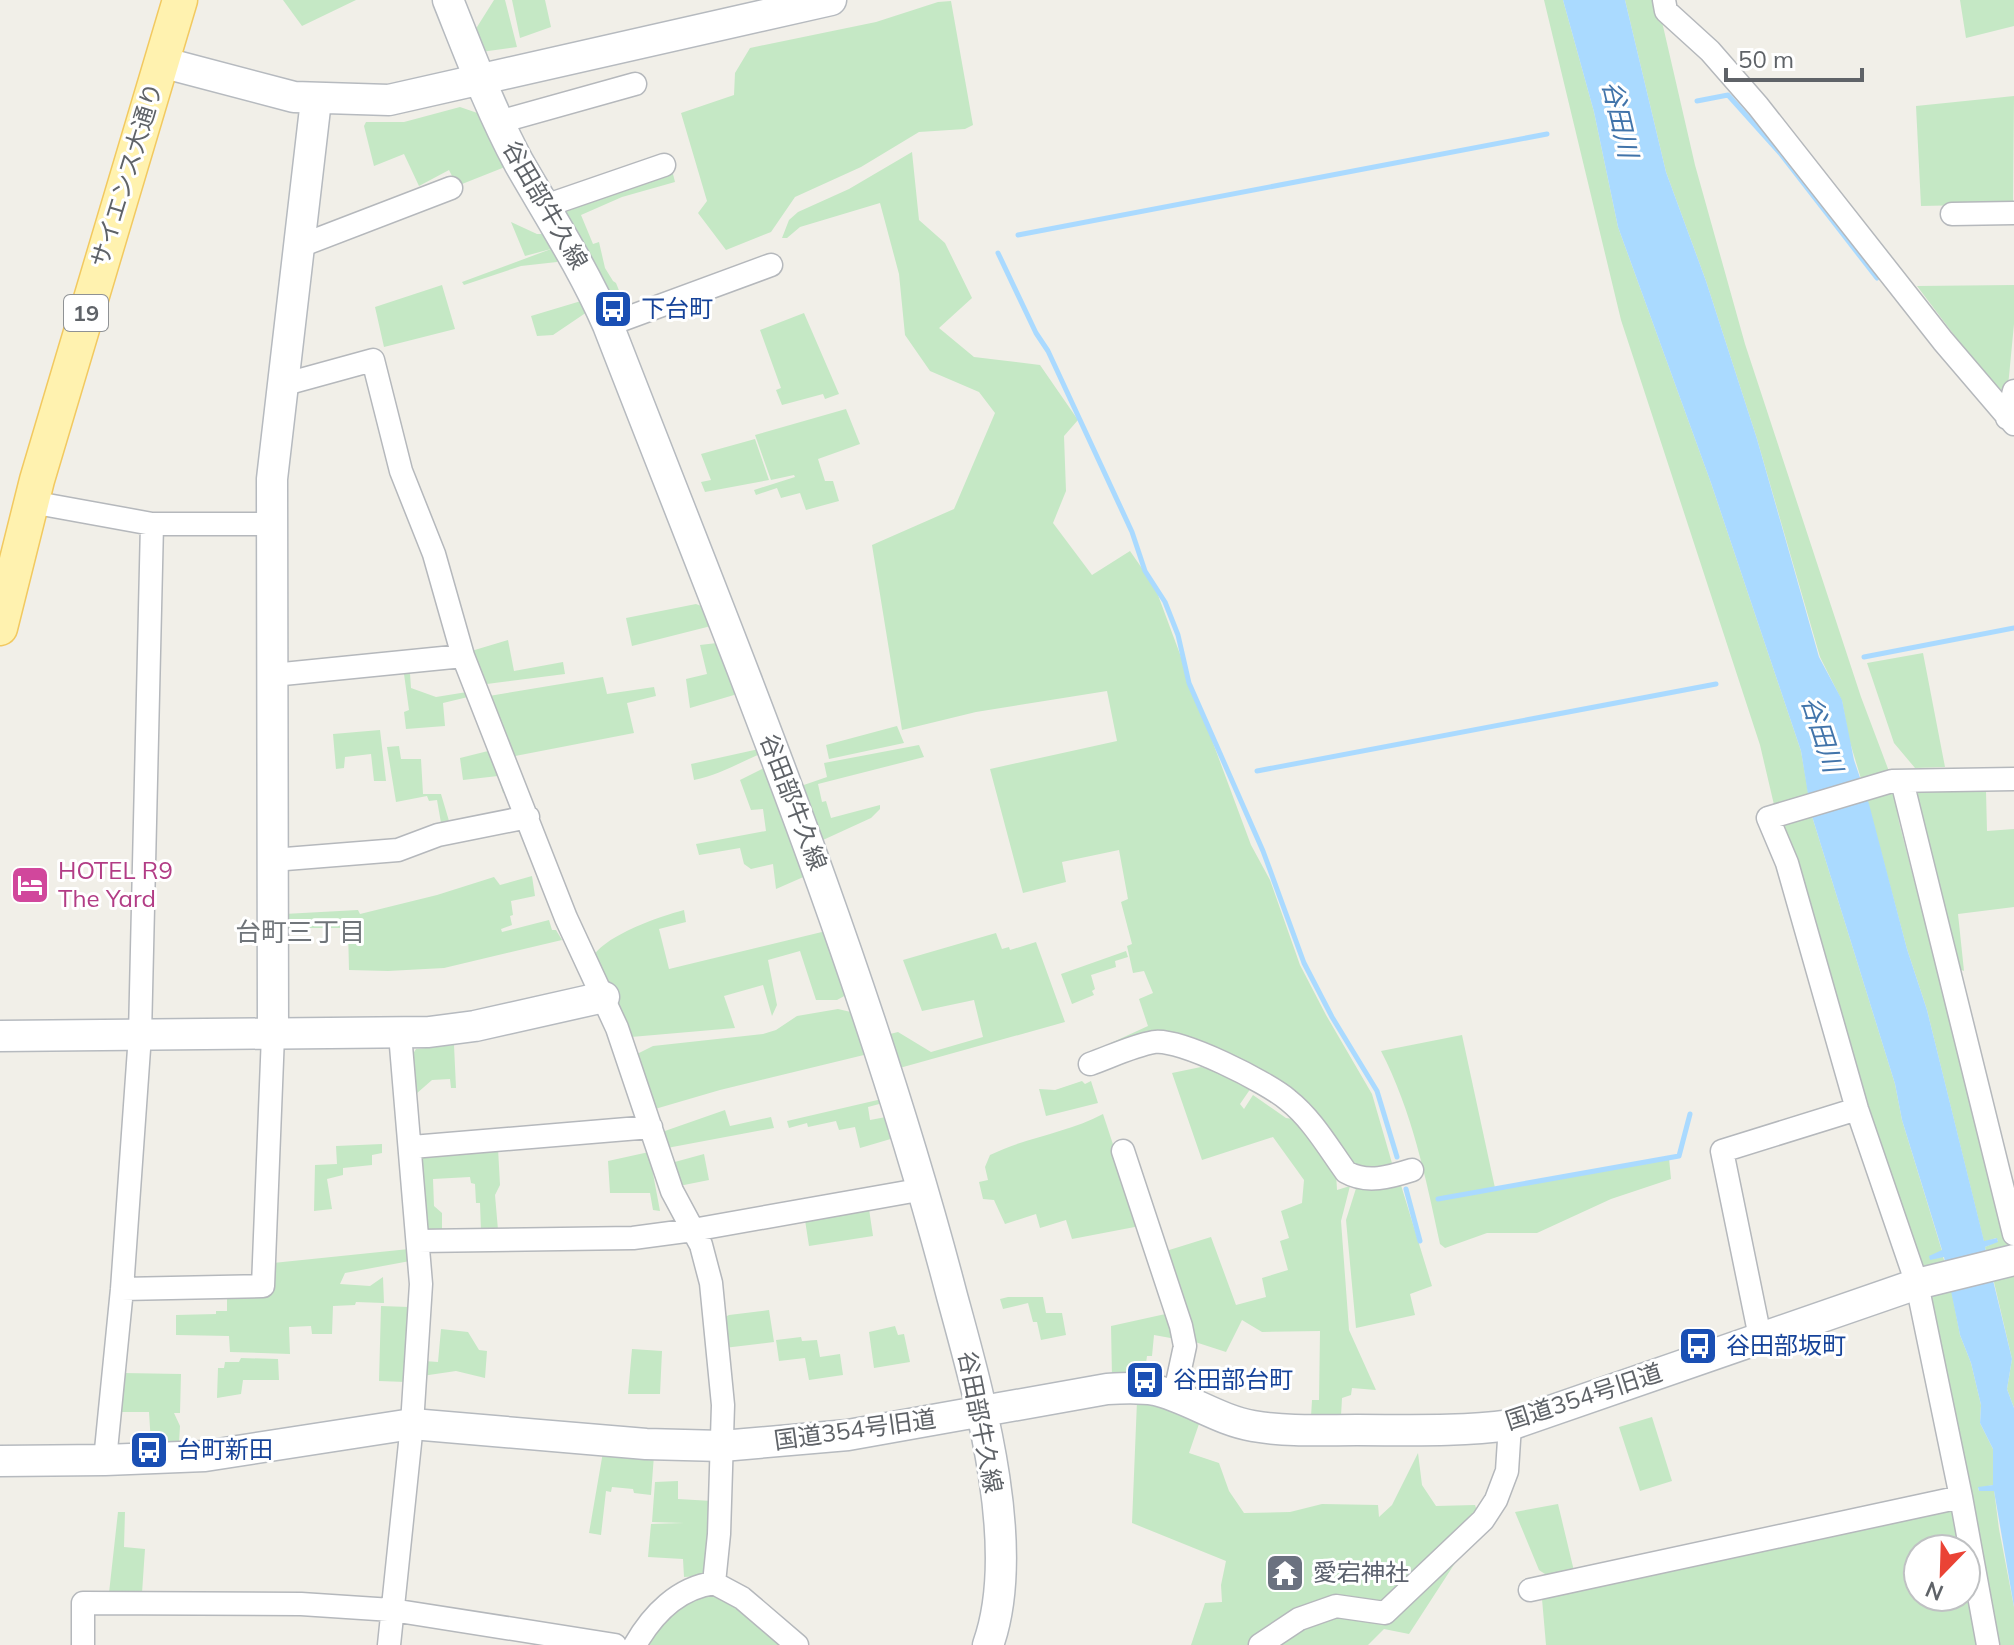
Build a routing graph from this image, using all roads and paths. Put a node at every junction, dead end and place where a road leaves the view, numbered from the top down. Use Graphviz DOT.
graph roads {
  1 [pos="156,0"];
  2 [pos="180,0"];
  3 [pos="448,0"];
  4 [pos="831,0"];
  5 [pos="1664,0"];
  6 [pos="161,62"];
  7 [pos="479,78"];
  8 [pos="635,84"];
  9 [pos="316,100"];
  10 [pos="499,122"];
  11 [pos="664,165"];
  12 [pos="451,188"];
  13 [pos="545,206"];
  14 [pos="2014,213"];
  15 [pos="1952,214"];
  16 [pos="300,246"];
  17 [pos="771,265"];
  18 [pos="608,325"];
  19 [pos="282,385"];
  20 [pos="2014,391"];
  21 [pos="2011,421"];
  22 [pos="31,502"];
  23 [pos="152,524"];
  24 [pos="271,524"];
  25 [pos="0,536"];
  26 [pos="0,628"];
  27 [pos="463,656"];
  28 [pos="273,675"];
  29 [pos="2014,779"];
  30 [pos="1897,781"];
  31 [pos="528,817"];
  32 [pos="273,860"];
  33 [pos="604,997"];
  34 [pos="400,1034"];
  35 [pos="140,1035"];
  36 [pos="273,1035"];
  37 [pos="0,1036"];
  38 [pos="1090,1064"];
  39 [pos="1857,1109"];
  40 [pos="651,1127"];
  41 [pos="412,1147"];
  42 [pos="1123,1151"];
  43 [pos="1412,1170"];
  44 [pos="924,1189"];
  45 [pos="693,1230"];
  46 [pos="2014,1234"];
  47 [pos="419,1241"];
  48 [pos="2014,1260"];
  49 [pos="1924,1282"];
  50 [pos="122,1289"];
  51 [pos="1760,1337"];
  52 [pos="1174,1397"];
  53 [pos="981,1410"];
  54 [pos="412,1424"];
  55 [pos="1510,1425"];
  56 [pos="722,1446"];
  57 [pos="105,1460"];
  58 [pos="0,1461"];
  59 [pos="1961,1497"];
  60 [pos="714,1583"];
  61 [pos="1530,1590"];
  62 [pos="392,1610"];
  63 [pos="83,1645"];
  64 [pos="389,1645"];
  65 [pos="615,1645"];
  66 [pos="635,1645"];
  67 [pos="797,1645"];
  68 [pos="988,1645"];
  69 [pos="1260,1645"];
  70 [pos="1988,1645"];
  1 -- 25 [label="main road, サイエンス大通り / 19"];
  2 -- 6 [label="main road, サイエンス大通り / 19"];
  3 -- 7 [label="street, 谷田部牛久線"];
  4 -- 7 [label="street"];
  5 -- 21 [label="street"];
  6 -- 9 [label="street"];
  6 -- 22 [label="main road, サイエンス大通り / 19"];
  7 -- 9 [label="street"];
  7 -- 10 [label="street, 谷田部牛久線"];
  8 -- 10 [label="street"];
  9 -- 16 [label="street"];
  10 -- 13 [label="street, 谷田部牛久線"];
  11 -- 13 [label="street"];
  12 -- 16 [label="street"];
  13 -- 18 [label="street, 谷田部牛久線"];
  14 -- 15 [label="street"];
  16 -- 19 [label="street"];
  17 -- 18 [label="street"];
  18 -- 44 [label="street, 谷田部牛久線"];
  19 -- 24 [label="street"];
  19 -- 27 [label="street"];
  20 -- 21 [label="street"];
  22 -- 23 [label="street"];
  22 -- 26 [label="main road, サイエンス大通り / 19"];
  23 -- 24 [label="street"];
  23 -- 35 [label="street"];
  24 -- 28 [label="street"];
  27 -- 28 [label="street"];
  27 -- 31 [label="street"];
  28 -- 32 [label="street"];
  29 -- 30 [label="street"];
  30 -- 39 [label="street"];
  30 -- 46 [label="street"];
  31 -- 32 [label="street"];
  31 -- 33 [label="street"];
  32 -- 36 [label="street"];
  33 -- 34 [label="street"];
  33 -- 40 [label="street"];
  34 -- 36 [label="street"];
  34 -- 41 [label="street"];
  35 -- 36 [label="street"];
  35 -- 37 [label="street"];
  35 -- 50 [label="street"];
  36 -- 50 [label="street"];
  38 -- 43 [label="street"];
  39 -- 49 [label="street"];
  39 -- 51 [label="street"];
  40 -- 41 [label="street"];
  40 -- 45 [label="street"];
  41 -- 47 [label="street"];
  42 -- 52 [label="street"];
  44 -- 45 [label="street"];
  44 -- 53 [label="street, 谷田部牛久線"];
  45 -- 47 [label="street"];
  45 -- 56 [label="street"];
  47 -- 54 [label="street"];
  48 -- 49 [label="street, 国道354号旧道"];
  49 -- 51 [label="street, 国道354号旧道"];
  49 -- 59 [label="street"];
  50 -- 57 [label="street"];
  51 -- 55 [label="street, 国道354号旧道"];
  52 -- 53 [label="street, 国道354号旧道"];
  52 -- 55 [label="street, 国道354号旧道"];
  53 -- 56 [label="street, 国道354号旧道"];
  53 -- 68 [label="street, 谷田部牛久線"];
  54 -- 56 [label="street, 国道354号旧道"];
  54 -- 57 [label="street, 国道354号旧道"];
  54 -- 62 [label="street"];
  55 -- 69 [label="street"];
  56 -- 60 [label="street"];
  57 -- 58 [label="street, 国道354号旧道"];
  59 -- 61 [label="street"];
  59 -- 70 [label="street"];
  60 -- 66 [label="street"];
  60 -- 67 [label="street"];
  62 -- 63 [label="street"];
  62 -- 64 [label="street"];
  62 -- 65 [label="street"];
}
